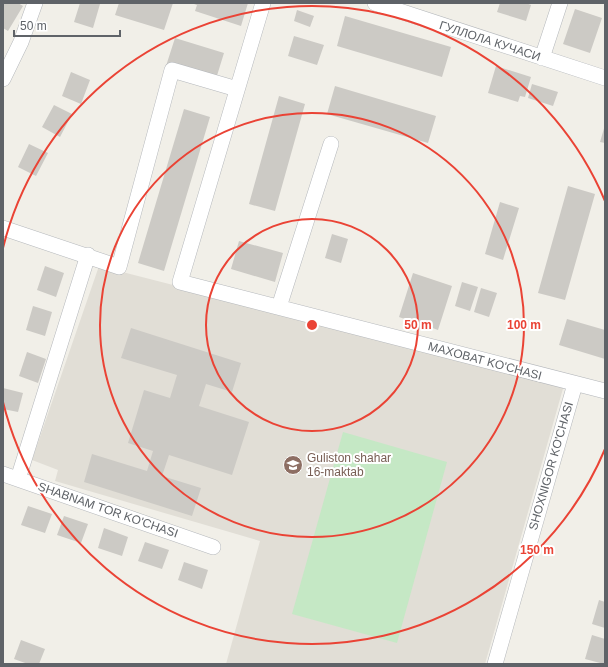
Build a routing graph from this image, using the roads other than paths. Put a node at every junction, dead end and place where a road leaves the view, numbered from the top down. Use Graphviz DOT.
graph roads {
  1 [pos="35,3"];
  2 [pos="263,3"];
  3 [pos="375,3"];
  4 [pos="560,3"];
  5 [pos="542,58"];
  6 [pos="605,78"];
  7 [pos="3,79"];
  8 [pos="237,89"];
  9 [pos="331,144"];
  10 [pos="3,228"];
  11 [pos="88,255"];
  12 [pos="279,307"];
  13 [pos="574,384"];
  14 [pos="605,391"];
  15 [pos="3,474"];
  16 [pos="18,479"];
  17 [pos="213,547"];
  18 [pos="495,664"];
  1 -- 7 [label="street"];
  2 -- 8 [label="street"];
  3 -- 5 [label="street, ГУЛЛОЛА КУЧАСИ"];
  4 -- 5 [label="street"];
  5 -- 6 [label="street, ГУЛЛОЛА КУЧАСИ"];
  8 -- 11 [label="street"];
  8 -- 12 [label="street, MAXOBAT KO'CHASI"];
  9 -- 12 [label="street"];
  10 -- 11 [label="street"];
  11 -- 16 [label="street"];
  12 -- 13 [label="street, MAXOBAT KO'CHASI"];
  13 -- 14 [label="street, MAXOBAT KO'CHASI"];
  13 -- 18 [label="street, SHOXNIGOR KO'CHASI"];
  15 -- 16 [label="street, SHABNAM TOR KO'CHASI"];
  16 -- 17 [label="street, SHABNAM TOR KO'CHASI"];
}
